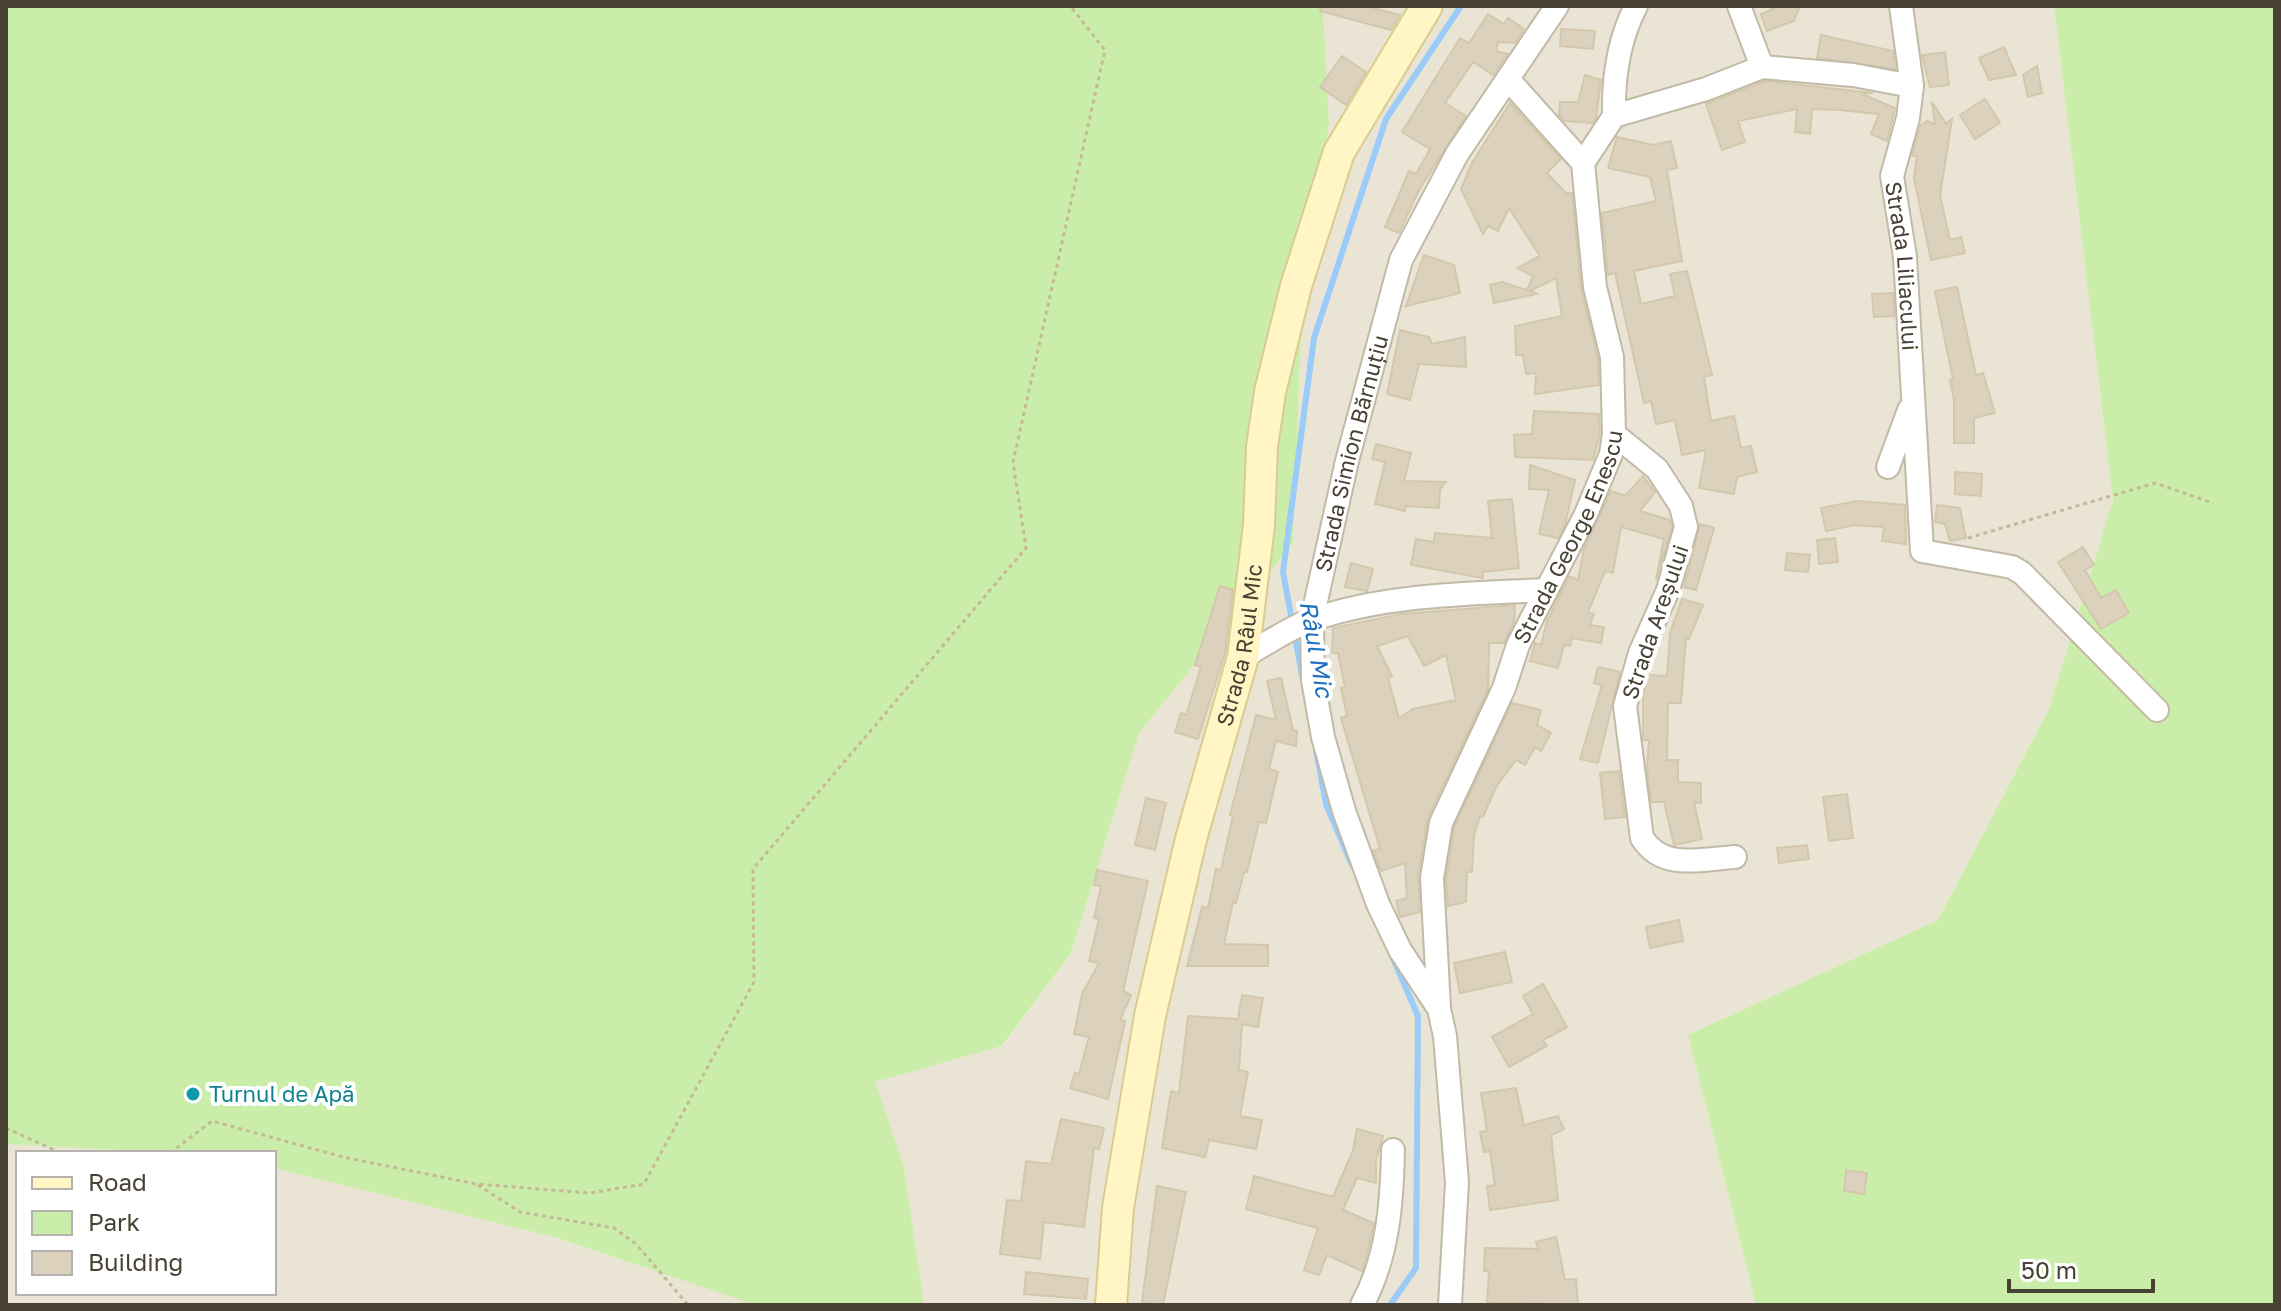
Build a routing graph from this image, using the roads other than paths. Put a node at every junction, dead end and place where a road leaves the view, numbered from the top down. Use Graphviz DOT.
graph roads {
  1 [pos="1427,6"];
  2 [pos="1557,6"];
  3 [pos="1636,6"];
  4 [pos="1739,6"];
  5 [pos="1901,6"];
  6 [pos="1762,67"];
  7 [pos="1508,79"];
  8 [pos="1912,86"];
  9 [pos="1614,116"];
  10 [pos="1583,163"];
  11 [pos="1912,401"];
  12 [pos="1614,434"];
  13 [pos="1888,467"];
  14 [pos="1545,590"];
  15 [pos="1306,622"];
  16 [pos="1243,657"];
  17 [pos="2157,710"];
  18 [pos="1735,857"];
  19 [pos="1439,1009"];
  20 [pos="1393,1150"];
  21 [pos="1111,1305"];
  22 [pos="1362,1305"];
  23 [pos="1450,1305"];
  1 -- 16 [label="street, Strada Râul Mic"];
  2 -- 7 [label="street, Strada Simion Bărnuțiu"];
  3 -- 9 [label="street"];
  4 -- 6 [label="street"];
  5 -- 8 [label="street, Strada Liliacului"];
  6 -- 8 [label="street"];
  6 -- 9 [label="street"];
  7 -- 10 [label="street"];
  7 -- 15 [label="street, Strada Simion Bărnuțiu"];
  8 -- 11 [label="street, Strada Liliacului"];
  9 -- 10 [label="street"];
  10 -- 12 [label="street, Strada George Enescu"];
  11 -- 13 [label="street"];
  11 -- 17 [label="street, Strada Liliacului"];
  12 -- 14 [label="street, Strada George Enescu"];
  12 -- 18 [label="street, Strada Areșului"];
  14 -- 15 [label="street"];
  14 -- 19 [label="street, Strada George Enescu"];
  15 -- 16 [label="street"];
  15 -- 19 [label="street, Strada Simion Bărnuțiu"];
  16 -- 21 [label="street, Strada Râul Mic"];
  19 -- 23 [label="street, Strada Simion Bărnuțiu"];
  20 -- 22 [label="street"];
}
